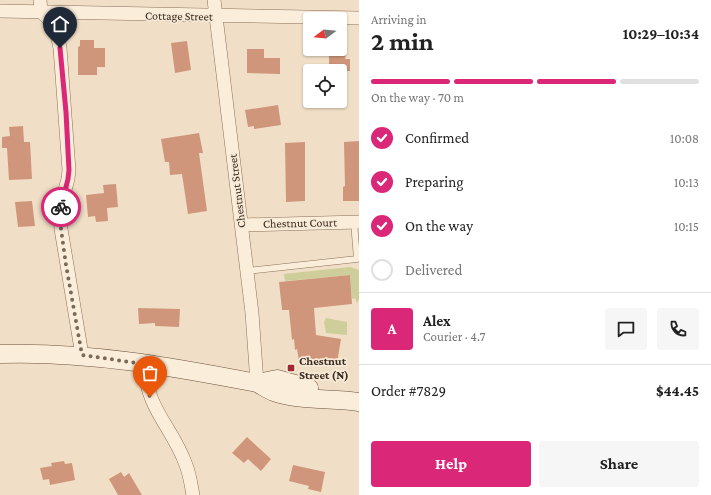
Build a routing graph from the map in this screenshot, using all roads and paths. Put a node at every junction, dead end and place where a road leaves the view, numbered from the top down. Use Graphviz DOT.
graph roads {
  1 [pos="214,0"];
  2 [pos="41,6"];
  3 [pos="0,11"];
  4 [pos="216,16"];
  5 [pos="359,18"];
  6 [pos="357,222"];
  7 [pos="240,224"];
  8 [pos="246,271"];
  9 [pos="0,354"];
  10 [pos="82,355"];
  11 [pos="144,364"];
  12 [pos="257,383"];
  13 [pos="359,402"];
  14 [pos="193,495"];
  1 -- 4 [label="street, Chestnut Street"];
  2 -- 3 [label="street, Cottage Street"];
  2 -- 4 [label="street, Cottage Street"];
  2 -- 10 [label="street"];
  4 -- 5 [label="street, Cottage Street"];
  4 -- 7 [label="street, Chestnut Street"];
  6 -- 7 [label="street, Chestnut Court"];
  6 -- 8 [label="lane"];
  7 -- 8 [label="street, Chestnut Street"];
  8 -- 12 [label="street, Chestnut Street"];
  9 -- 10 [label="main road"];
  10 -- 11 [label="main road"];
  11 -- 12 [label="main road"];
  11 -- 14 [label="street"];
  12 -- 13 [label="main road"];
}
